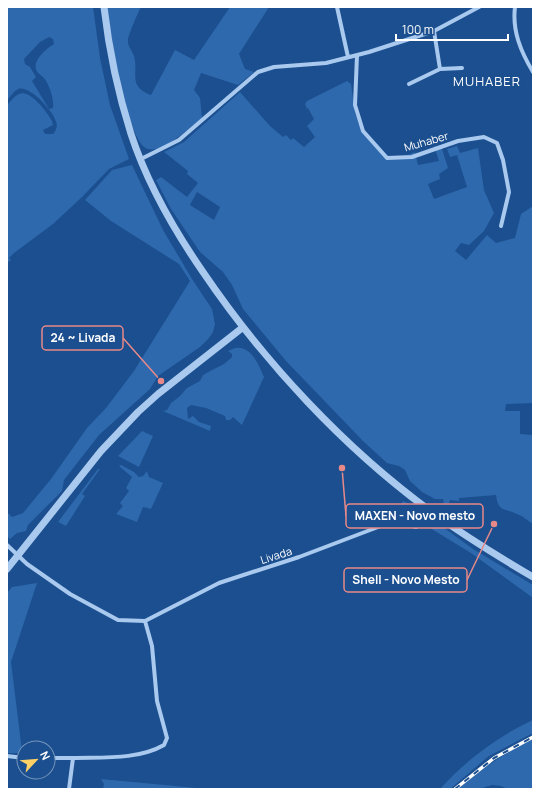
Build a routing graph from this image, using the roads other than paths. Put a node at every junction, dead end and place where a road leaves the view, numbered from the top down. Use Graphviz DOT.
graph roads {
  1 [pos="104,7"];
  2 [pos="337,7"];
  3 [pos="479,7"];
  4 [pos="515,7"];
  5 [pos="434,31"];
  6 [pos="357,55"];
  7 [pos="348,57"];
  8 [pos="462,68"];
  9 [pos="440,69"];
  10 [pos="533,72"];
  11 [pos="409,84"];
  12 [pos="141,159"];
  13 [pos="501,226"];
  14 [pos="242,328"];
  15 [pos="416,527"];
  16 [pos="7,545"];
  17 [pos="18,555"];
  18 [pos="7,569"];
  19 [pos="533,577"];
  20 [pos="145,621"];
  21 [pos="56,758"];
  22 [pos="73,758"];
  23 [pos="69,789"];
  1 -- 12 [label="street"];
  2 -- 7 [label="street"];
  3 -- 5 [label="street"];
  4 -- 10 [label="street"];
  5 -- 6 [label="street"];
  5 -- 9 [label="street"];
  6 -- 7 [label="street"];
  6 -- 13 [label="street, Muhaber"];
  7 -- 12 [label="street"];
  8 -- 9 [label="street"];
  9 -- 11 [label="street"];
  12 -- 14 [label="street"];
  14 -- 17 [label="street"];
  14 -- 19 [label="street"];
  15 -- 20 [label="street, Livada"];
  16 -- 17 [label="street, Livada"];
  17 -- 18 [label="street"];
  17 -- 20 [label="street, Livada"];
  20 -- 22 [label="street"];
  21 -- 22 [label="street"];
  22 -- 23 [label="street"];
}
